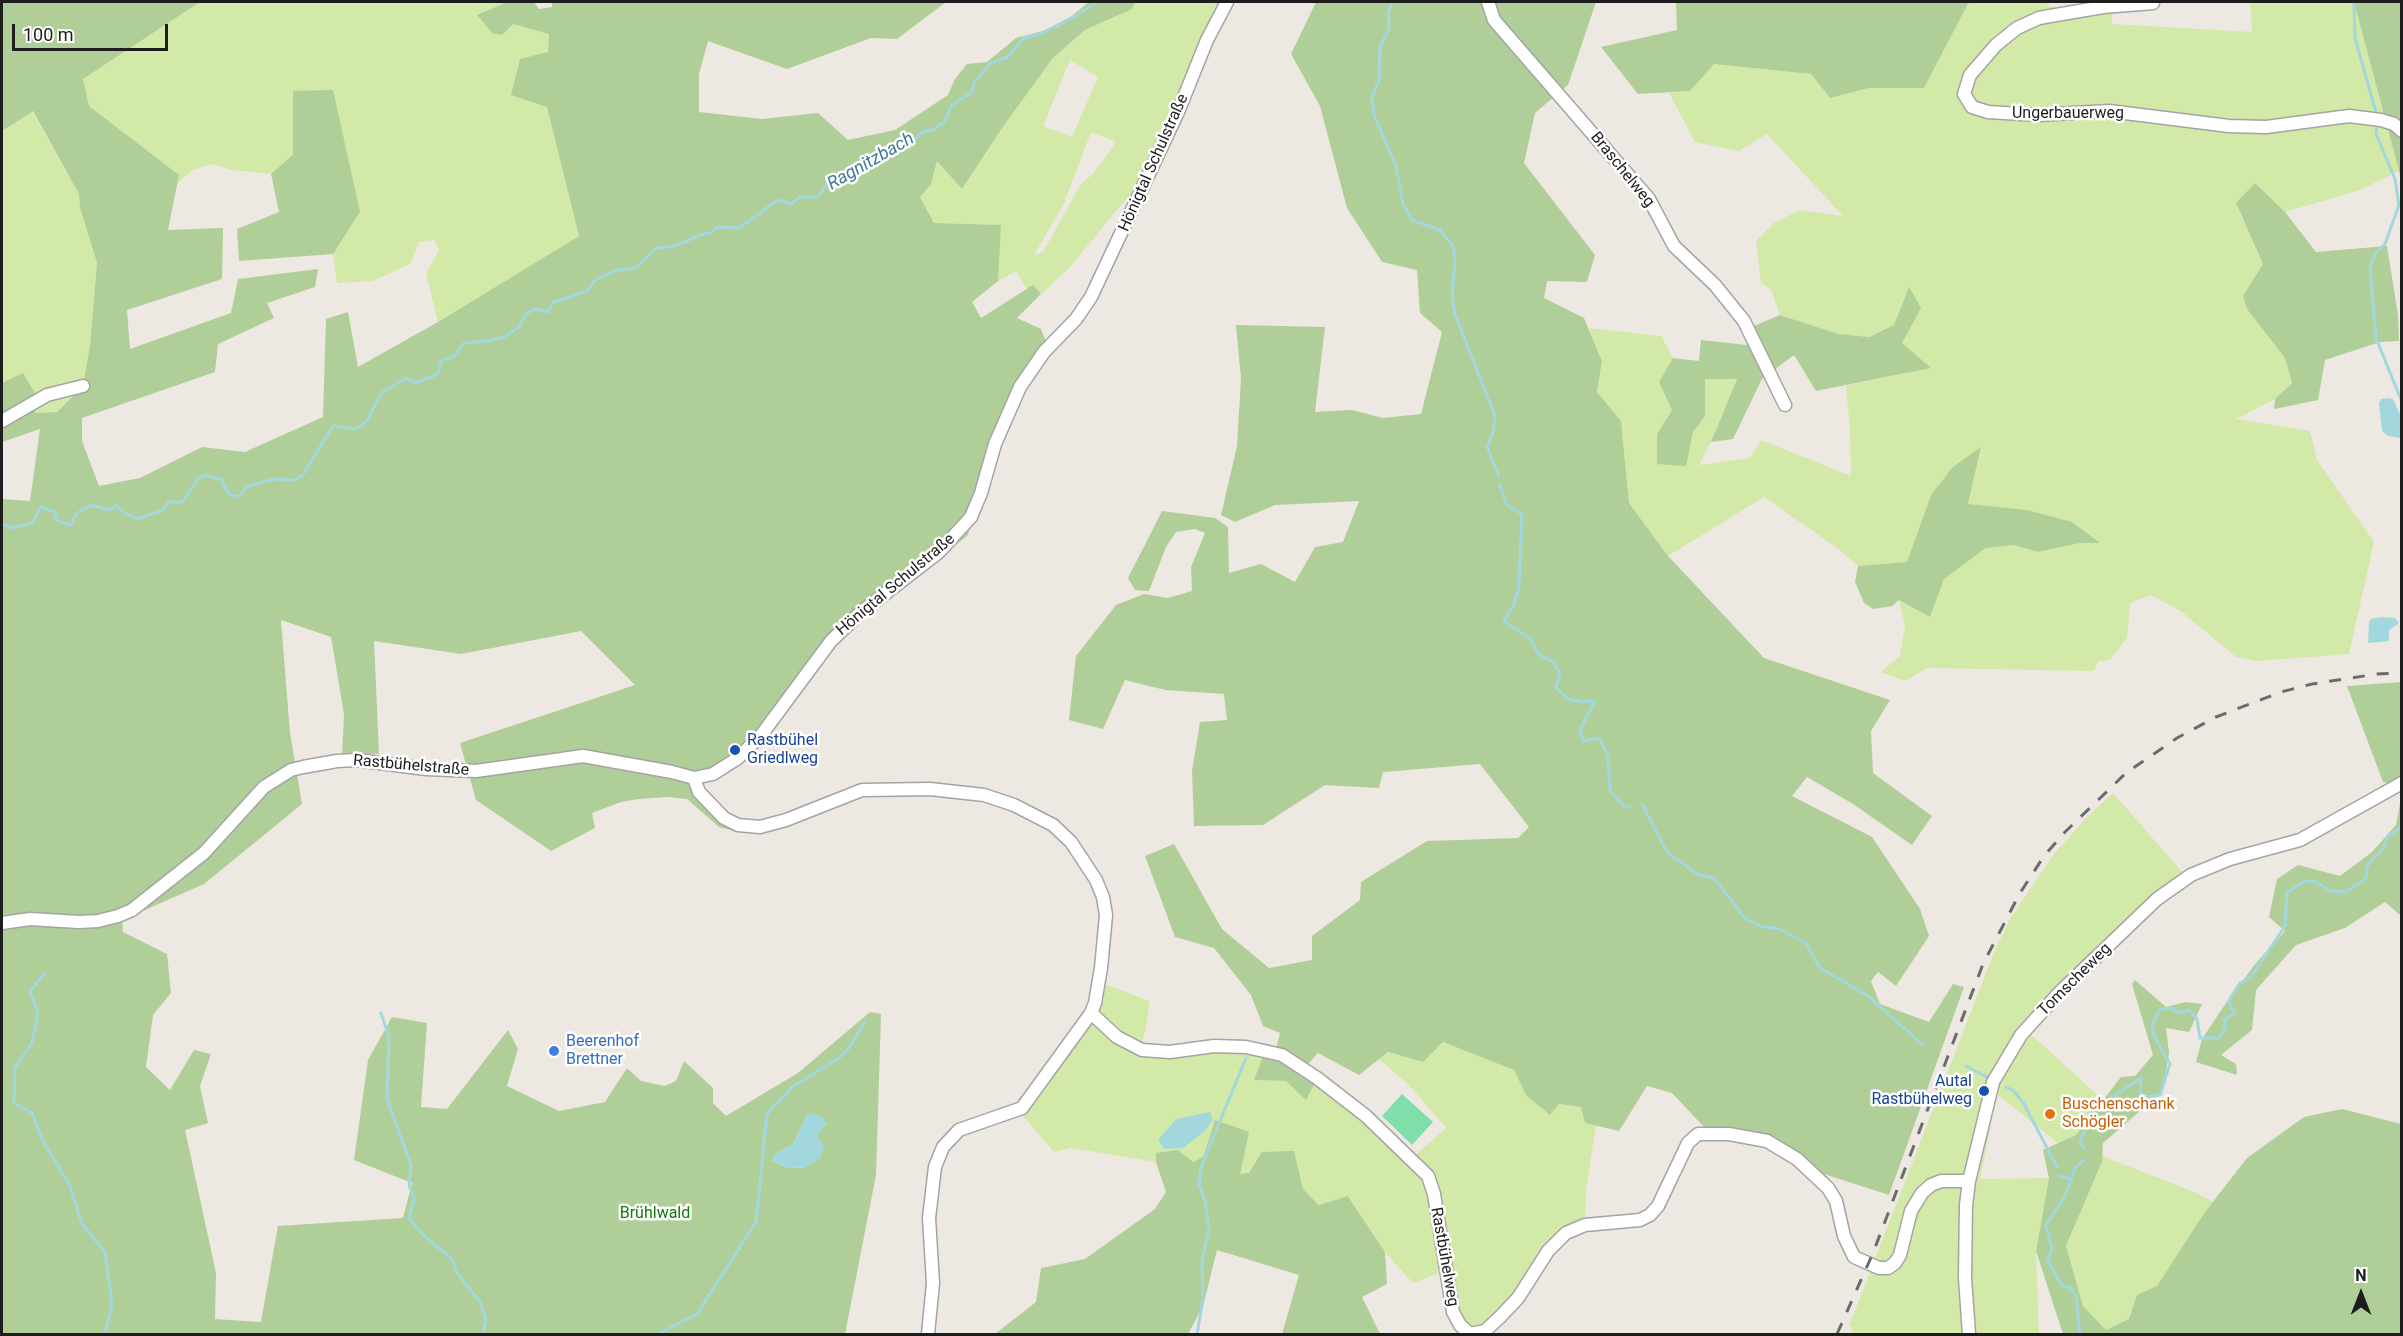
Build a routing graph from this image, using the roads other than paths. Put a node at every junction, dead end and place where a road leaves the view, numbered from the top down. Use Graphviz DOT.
graph roads {
  1 [pos="1227,2"];
  2 [pos="1488,2"];
  3 [pos="2153,3"];
  4 [pos="2402,130"];
  5 [pos="83,386"];
  6 [pos="1785,405"];
  7 [pos="2,421"];
  8 [pos="694,778"];
  9 [pos="2402,783"];
  10 [pos="2,923"];
  11 [pos="1091,1013"];
  12 [pos="1969,1181"];
  13 [pos="928,1335"];
  14 [pos="1969,1335"];
  1 -- 8 [label="street, Hönigtal Schulstraße"];
  2 -- 6 [label="street, Braschelweg"];
  3 -- 4 [label="street, Ungerbauerweg"];
  5 -- 7 [label="street"];
  8 -- 10 [label="street, Rastbühelstraße"];
  8 -- 11 [label="street"];
  9 -- 12 [label="street, Tomscheweg"];
  11 -- 12 [label="street, Rastbühelweg"];
  11 -- 13 [label="street"];
  12 -- 14 [label="street, Tomscheweg"];
}
